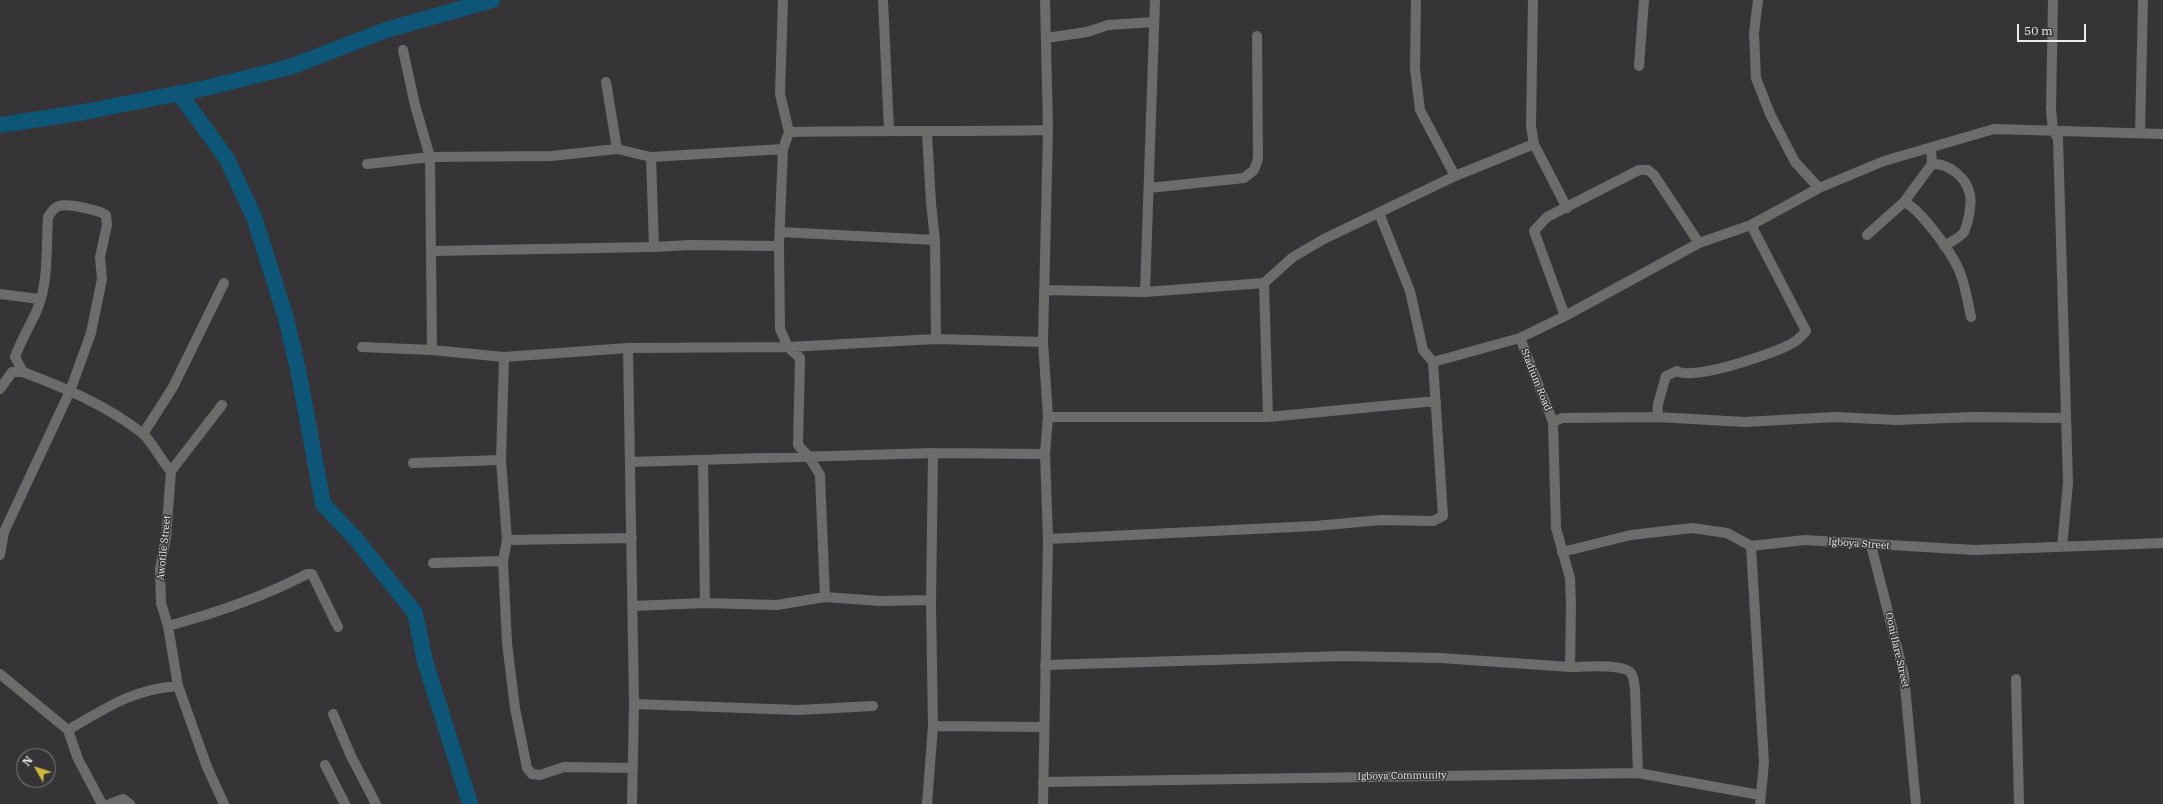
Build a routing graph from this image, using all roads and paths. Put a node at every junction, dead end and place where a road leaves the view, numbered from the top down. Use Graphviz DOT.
graph roads {
  1 [pos="783,0"];
  2 [pos="882,0"];
  3 [pos="1045,0"];
  4 [pos="1155,0"];
  5 [pos="1416,0"];
  6 [pos="1533,0"];
  7 [pos="1644,0"];
  8 [pos="1758,0"];
  9 [pos="2053,0"];
  10 [pos="2143,0"];
  11 [pos="1154,22"];
  12 [pos="1256,36"];
  13 [pos="1046,38"];
  14 [pos="403,50"];
  15 [pos="1639,66"];
  16 [pos="606,82"];
  17 [pos="889,130"];
  18 [pos="1048,130"];
  19 [pos="2053,131"];
  20 [pos="789,132"];
  21 [pos="927,133"];
  22 [pos="2140,133"];
  23 [pos="2163,134"];
  24 [pos="1534,144"];
  25 [pos="1931,148"];
  26 [pos="617,149"];
  27 [pos="783,149"];
  28 [pos="430,157"];
  29 [pos="652,158"];
  30 [pos="367,164"];
  31 [pos="1932,164"];
  32 [pos="1455,176"];
  33 [pos="1149,188"];
  34 [pos="1819,188"];
  35 [pos="1904,202"];
  36 [pos="1567,208"];
  37 [pos="1379,213"];
  38 [pos="1751,225"];
  39 [pos="780,232"];
  40 [pos="1867,235"];
  41 [pos="935,240"];
  42 [pos="1699,243"];
  43 [pos="779,246"];
  44 [pos="1944,246"];
  45 [pos="654,247"];
  46 [pos="431,251"];
  47 [pos="224,283"];
  48 [pos="1264,283"];
  49 [pos="1044,290"];
  50 [pos="1145,292"];
  51 [pos="0,294"];
  52 [pos="40,299"];
  53 [pos="1564,316"];
  54 [pos="1971,317"];
  55 [pos="1520,338"];
  56 [pos="936,339"];
  57 [pos="1043,342"];
  58 [pos="362,346"];
  59 [pos="788,347"];
  60 [pos="628,348"];
  61 [pos="432,350"];
  62 [pos="504,357"];
  63 [pos="1433,362"];
  64 [pos="23,372"];
  65 [pos="0,389"];
  66 [pos="70,391"];
  67 [pos="1436,401"];
  68 [pos="222,405"];
  69 [pos="1048,417"];
  70 [pos="1268,417"];
  71 [pos="1657,417"];
  72 [pos="2065,418"];
  73 [pos="1553,422"];
  74 [pos="143,434"];
  75 [pos="933,452"];
  76 [pos="1045,454"];
  77 [pos="809,457"];
  78 [pos="501,460"];
  79 [pos="703,460"];
  80 [pos="630,462"];
  81 [pos="413,463"];
  82 [pos="172,471"];
  83 [pos="632,538"];
  84 [pos="1048,539"];
  85 [pos="507,540"];
  86 [pos="2163,543"];
  87 [pos="1871,545"];
  88 [pos="1751,546"];
  89 [pos="2062,547"];
  90 [pos="1562,552"];
  91 [pos="0,555"];
  92 [pos="504,561"];
  93 [pos="433,563"];
  94 [pos="825,597"];
  95 [pos="931,600"];
  96 [pos="705,603"];
  97 [pos="633,606"];
  98 [pos="168,626"];
  99 [pos="338,628"];
  100 [pos="1046,665"];
  101 [pos="1570,667"];
  102 [pos="0,674"];
  103 [pos="2016,679"];
  104 [pos="178,686"];
  105 [pos="634,704"];
  106 [pos="873,706"];
  107 [pos="333,714"];
  108 [pos="933,726"];
  109 [pos="1044,727"];
  110 [pos="68,730"];
  111 [pos="325,765"];
  112 [pos="633,768"];
  113 [pos="1638,773"];
  114 [pos="1043,782"];
  115 [pos="1760,800"];
  116 [pos="102,804"];
  117 [pos="110,804"];
  118 [pos="130,804"];
  119 [pos="224,804"];
  120 [pos="345,804"];
  121 [pos="376,804"];
  122 [pos="632,804"];
  123 [pos="927,804"];
  124 [pos="1043,804"];
  125 [pos="1916,804"];
  126 [pos="2019,804"];
  1 -- 20 [label="street"];
  2 -- 17 [label="street"];
  3 -- 13 [label="street"];
  4 -- 11 [label="street"];
  5 -- 32 [label="street"];
  6 -- 24 [label="street"];
  7 -- 15 [label="street"];
  8 -- 34 [label="street"];
  9 -- 19 [label="street"];
  10 -- 22 [label="street"];
  11 -- 13 [label="street"];
  11 -- 33 [label="street"];
  12 -- 33 [label="street"];
  13 -- 18 [label="street"];
  14 -- 28 [label="street"];
  16 -- 26 [label="street"];
  17 -- 20 [label="street"];
  17 -- 21 [label="street"];
  18 -- 21 [label="street"];
  18 -- 49 [label="street"];
  19 -- 22 [label="street"];
  19 -- 25 [label="street"];
  19 -- 72 [label="street"];
  20 -- 27 [label="street"];
  21 -- 41 [label="street"];
  22 -- 23 [label="street"];
  24 -- 32 [label="street"];
  24 -- 36 [label="street"];
  25 -- 31 [label="street"];
  25 -- 34 [label="street"];
  26 -- 28 [label="street"];
  26 -- 29 [label="street"];
  27 -- 29 [label="street"];
  27 -- 39 [label="street"];
  28 -- 30 [label="street"];
  28 -- 46 [label="street"];
  29 -- 45 [label="street"];
  31 -- 35 [label="street"];
  31 -- 44 [label="street"];
  32 -- 37 [label="street"];
  33 -- 50 [label="street"];
  34 -- 38 [label="street"];
  35 -- 40 [label="street"];
  35 -- 44 [label="street"];
  36 -- 42 [label="street"];
  36 -- 53 [label="street"];
  37 -- 48 [label="street"];
  37 -- 63 [label="street"];
  38 -- 42 [label="street"];
  38 -- 71 [label="street"];
  39 -- 41 [label="street"];
  39 -- 43 [label="street"];
  41 -- 56 [label="street"];
  42 -- 53 [label="street"];
  43 -- 45 [label="street"];
  43 -- 59 [label="street"];
  44 -- 54 [label="street"];
  45 -- 46 [label="street"];
  46 -- 61 [label="street"];
  47 -- 74 [label="street"];
  48 -- 50 [label="street"];
  48 -- 70 [label="street"];
  49 -- 50 [label="street"];
  49 -- 57 [label="street"];
  51 -- 52 [label="street"];
  52 -- 64 [label="street"];
  52 -- 66 [label="street"];
  53 -- 55 [label="street"];
  55 -- 63 [label="street"];
  55 -- 73 [label="street, Stadium Road"];
  56 -- 57 [label="street"];
  56 -- 59 [label="street"];
  57 -- 69 [label="street"];
  58 -- 61 [label="street"];
  59 -- 60 [label="street"];
  59 -- 77 [label="street"];
  60 -- 62 [label="street"];
  60 -- 80 [label="street"];
  61 -- 62 [label="street"];
  62 -- 78 [label="street"];
  63 -- 67 [label="street"];
  64 -- 65 [label="street"];
  64 -- 66 [label="street"];
  66 -- 74 [label="street"];
  66 -- 91 [label="street"];
  67 -- 70 [label="street"];
  67 -- 84 [label="street"];
  68 -- 82 [label="street"];
  69 -- 70 [label="street"];
  69 -- 76 [label="street"];
  71 -- 72 [label="street"];
  71 -- 73 [label="street"];
  72 -- 89 [label="street"];
  73 -- 90 [label="street, Stadium Road"];
  74 -- 82 [label="street"];
  75 -- 76 [label="street"];
  75 -- 77 [label="street"];
  75 -- 95 [label="street"];
  76 -- 84 [label="street"];
  77 -- 79 [label="street"];
  77 -- 94 [label="street"];
  78 -- 81 [label="street"];
  78 -- 85 [label="street"];
  79 -- 80 [label="street"];
  79 -- 96 [label="street"];
  80 -- 83 [label="street"];
  82 -- 98 [label="street, Awotile Street"];
  83 -- 85 [label="street"];
  83 -- 97 [label="street"];
  84 -- 100 [label="street"];
  85 -- 92 [label="street"];
  86 -- 89 [label="street, Igboya Street"];
  87 -- 88 [label="street, Igboya Street"];
  87 -- 89 [label="street, Igboya Street"];
  87 -- 125 [label="street, Ooni Ilare Street"];
  88 -- 90 [label="street"];
  88 -- 115 [label="street"];
  90 -- 101 [label="street, Stadium Road"];
  92 -- 93 [label="street"];
  92 -- 112 [label="street"];
  94 -- 95 [label="street"];
  94 -- 96 [label="street"];
  95 -- 108 [label="street"];
  96 -- 97 [label="street"];
  97 -- 105 [label="street"];
  98 -- 99 [label="street"];
  98 -- 104 [label="street, Awotile Street"];
  100 -- 101 [label="street"];
  100 -- 109 [label="street"];
  101 -- 113 [label="street"];
  102 -- 110 [label="street"];
  103 -- 126 [label="street"];
  104 -- 110 [label="street"];
  104 -- 119 [label="street, Awotile Street"];
  105 -- 106 [label="street"];
  105 -- 112 [label="street"];
  107 -- 121 [label="street"];
  108 -- 109 [label="street"];
  108 -- 123 [label="street"];
  109 -- 114 [label="street"];
  110 -- 116 [label="street"];
  111 -- 120 [label="street"];
  112 -- 122 [label="street"];
  113 -- 114 [label="street, Igboya Community"];
  113 -- 115 [label="street, Igboya Community"];
  114 -- 124 [label="street"];
  117 -- 118 [label="street"];
}
